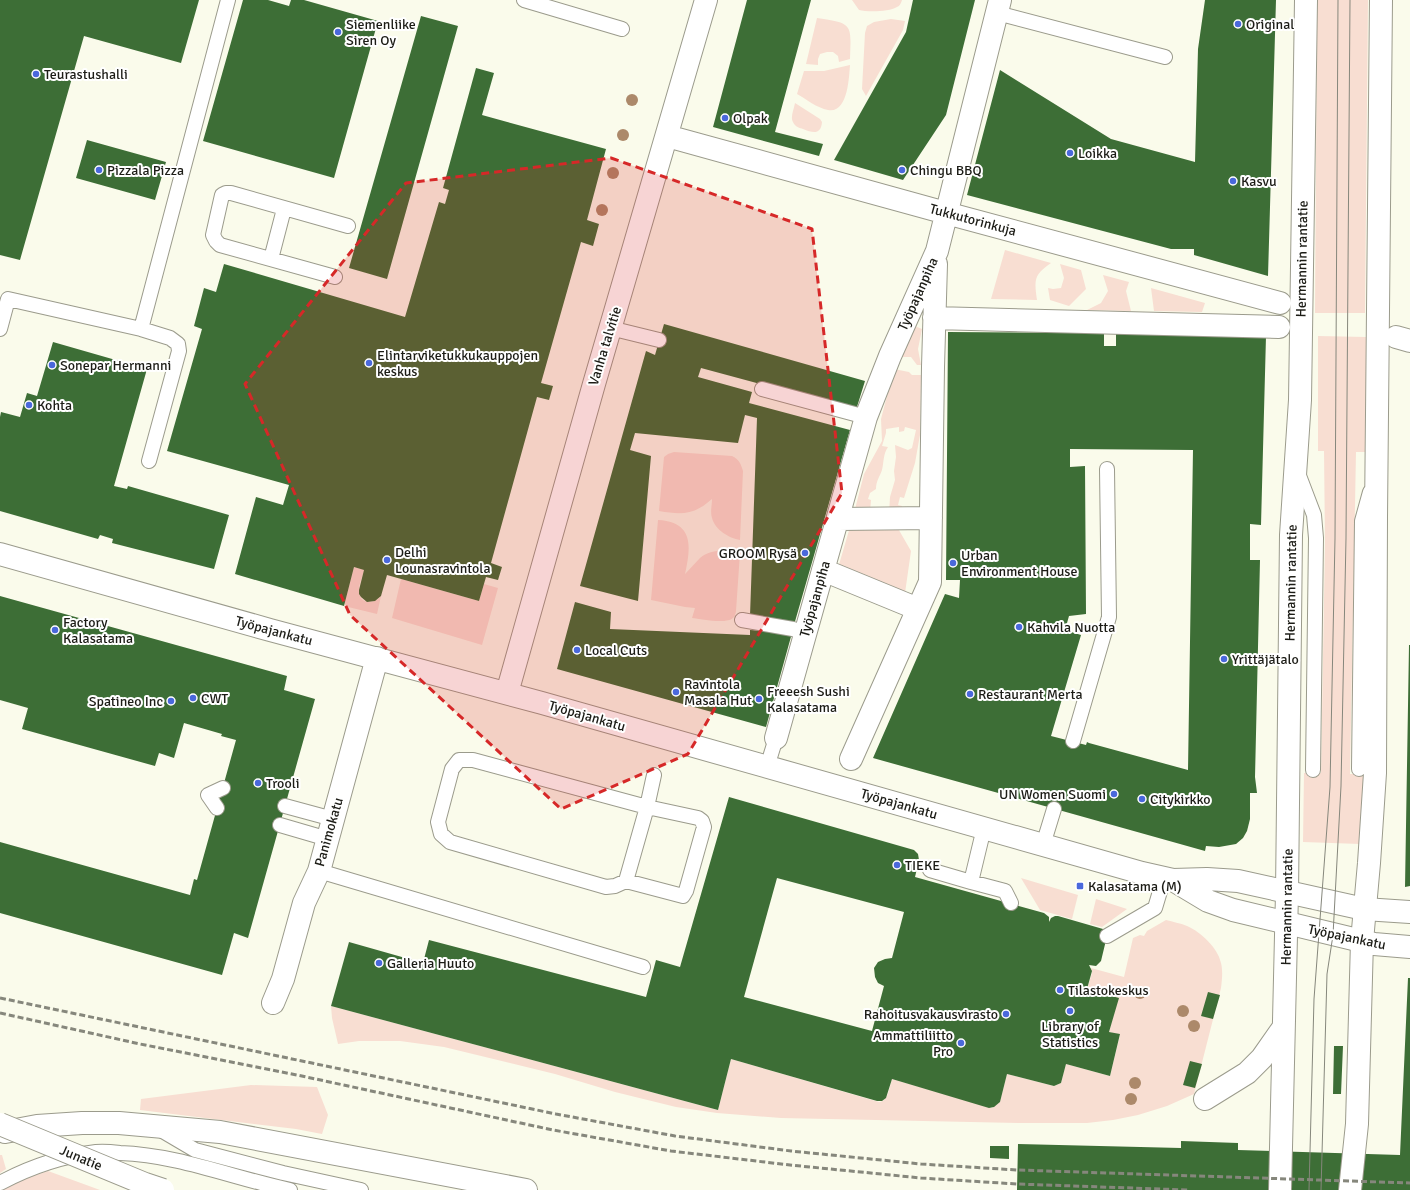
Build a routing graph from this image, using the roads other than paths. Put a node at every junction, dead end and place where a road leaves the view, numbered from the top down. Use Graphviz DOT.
graph roads {
  1 [pos="228,0"];
  2 [pos="524,0"];
  3 [pos="706,0"];
  4 [pos="1306,0"];
  5 [pos="1381,0"];
  6 [pos="999,6"];
  7 [pos="622,29"];
  8 [pos="1165,57"];
  9 [pos="667,136"];
  10 [pos="284,209"];
  11 [pos="946,213"];
  12 [pos="348,226"];
  13 [pos="937,251"];
  14 [pos="272,259"];
  15 [pos="335,277"];
  16 [pos="4,298"];
  17 [pos="1280,303"];
  18 [pos="934,318"];
  19 [pos="1279,327"];
  20 [pos="610,328"];
  21 [pos="0,329"];
  22 [pos="141,329"];
  23 [pos="659,340"];
  24 [pos="762,389"];
  25 [pos="866,418"];
  26 [pos="148,461"];
  27 [pos="1295,465"];
  28 [pos="1377,466"];
  29 [pos="1107,469"];
  30 [pos="931,518"];
  31 [pos="838,519"];
  32 [pos="0,554"];
  33 [pos="823,570"];
  34 [pos="918,609"];
  35 [pos="742,620"];
  36 [pos="805,633"];
  37 [pos="377,658"];
  38 [pos="507,693"];
  39 [pos="776,738"];
  40 [pos="1073,742"];
  41 [pos="851,760"];
  42 [pos="767,766"];
  43 [pos="1359,769"];
  44 [pos="1313,770"];
  45 [pos="654,775"];
  46 [pos="223,788"];
  47 [pos="285,806"];
  48 [pos="647,807"];
  49 [pos="217,808"];
  50 [pos="1054,809"];
  51 [pos="280,825"];
  52 [pos="984,828"];
  53 [pos="330,829"];
  54 [pos="1043,845"];
  55 [pos="930,870"];
  56 [pos="319,871"];
  57 [pos="1168,879"];
  58 [pos="626,881"];
  59 [pos="971,882"];
  60 [pos="1287,893"];
  61 [pos="1011,903"];
  62 [pos="1364,909"];
  63 [pos="1410,912"];
  64 [pos="1287,924"];
  65 [pos="1107,936"];
  66 [pos="1362,941"];
  67 [pos="1410,947"];
  68 [pos="643,967"];
  69 [pos="273,1003"];
  70 [pos="1283,1028"];
  71 [pos="1205,1099"];
  72 [pos="0,1124"];
  73 [pos="155,1127"];
  74 [pos="0,1133"];
  75 [pos="0,1182"];
  76 [pos="163,1190"];
  77 [pos="290,1190"];
  78 [pos="360,1190"];
  79 [pos="526,1190"];
  80 [pos="1280,1190"];
  81 [pos="1350,1190"];
  1 -- 22 [label="lane"];
  2 -- 7 [label="lane"];
  3 -- 9 [label="street, Vanha talvitie"];
  4 -- 27 [label="street, Hermannin rantatie"];
  5 -- 28 [label="street"];
  6 -- 8 [label="lane"];
  6 -- 11 [label="street"];
  9 -- 11 [label="street, Tukkutorinkuja"];
  9 -- 20 [label="street, Vanha talvitie"];
  10 -- 12 [label="lane"];
  10 -- 14 [label="lane"];
  10 -- 14 [label="lane"];
  11 -- 13 [label="street"];
  11 -- 17 [label="street, Tukkutorinkuja"];
  13 -- 18 [label="street, Työpajanpiha"];
  13 -- 25 [label="street, Työpajanpiha"];
  14 -- 15 [label="lane"];
  16 -- 21 [label="lane"];
  16 -- 22 [label="lane"];
  18 -- 19 [label="street"];
  18 -- 30 [label="street, Työpajanpiha"];
  20 -- 23 [label="lane"];
  20 -- 38 [label="street, Vanha talvitie"];
  22 -- 26 [label="lane"];
  24 -- 25 [label="lane"];
  25 -- 31 [label="street, Työpajanpiha"];
  27 -- 44 [label="lane"];
  27 -- 60 [label="street, Hermannin rantatie"];
  28 -- 43 [label="lane"];
  28 -- 62 [label="street"];
  29 -- 40 [label="lane"];
  30 -- 31 [label="street"];
  30 -- 34 [label="street, Työpajanpiha"];
  31 -- 33 [label="street, Työpajanpiha"];
  32 -- 37 [label="street, Työpajankatu"];
  33 -- 34 [label="street"];
  33 -- 36 [label="street, Työpajanpiha"];
  34 -- 41 [label="street, Työpajanpiha"];
  35 -- 36 [label="lane"];
  36 -- 39 [label="street, Työpajanpiha"];
  37 -- 38 [label="street, Työpajankatu"];
  37 -- 53 [label="street, Panimokatu"];
  38 -- 42 [label="street, Työpajankatu"];
  39 -- 42 [label="lane, Työpajanpiha"];
  42 -- 52 [label="street, Työpajankatu"];
  45 -- 48 [label="lane"];
  46 -- 49 [label="lane"];
  47 -- 53 [label="lane"];
  48 -- 58 [label="lane"];
  48 -- 58 [label="lane"];
  48 -- 58 [label="lane"];
  50 -- 54 [label="lane"];
  51 -- 53 [label="lane"];
  52 -- 54 [label="street, Työpajankatu"];
  52 -- 59 [label="lane"];
  53 -- 56 [label="street, Panimokatu"];
  54 -- 57 [label="street, Työpajankatu"];
  55 -- 59 [label="lane"];
  56 -- 68 [label="lane"];
  56 -- 69 [label="street, Panimokatu"];
  57 -- 60 [label="street, Työpajankatu"];
  57 -- 64 [label="street, Työpajankatu"];
  57 -- 65 [label="lane"];
  59 -- 61 [label="lane"];
  60 -- 62 [label="street, Työpajankatu"];
  60 -- 64 [label="street, Hermannin rantatie"];
  62 -- 63 [label="street, Työpajankatu"];
  62 -- 66 [label="street"];
  64 -- 66 [label="street, Työpajankatu"];
  64 -- 70 [label="street, Hermannin rantatie"];
  66 -- 67 [label="street, Työpajankatu"];
  66 -- 81 [label="street"];
  70 -- 71 [label="street"];
  70 -- 80 [label="street, Hermannin rantatie"];
  72 -- 76 [label="street, Junatie, bridge"];
  73 -- 74 [label="street"];
  73 -- 78 [label="lane"];
  73 -- 79 [label="street"];
  75 -- 77 [label="lane"];
}
